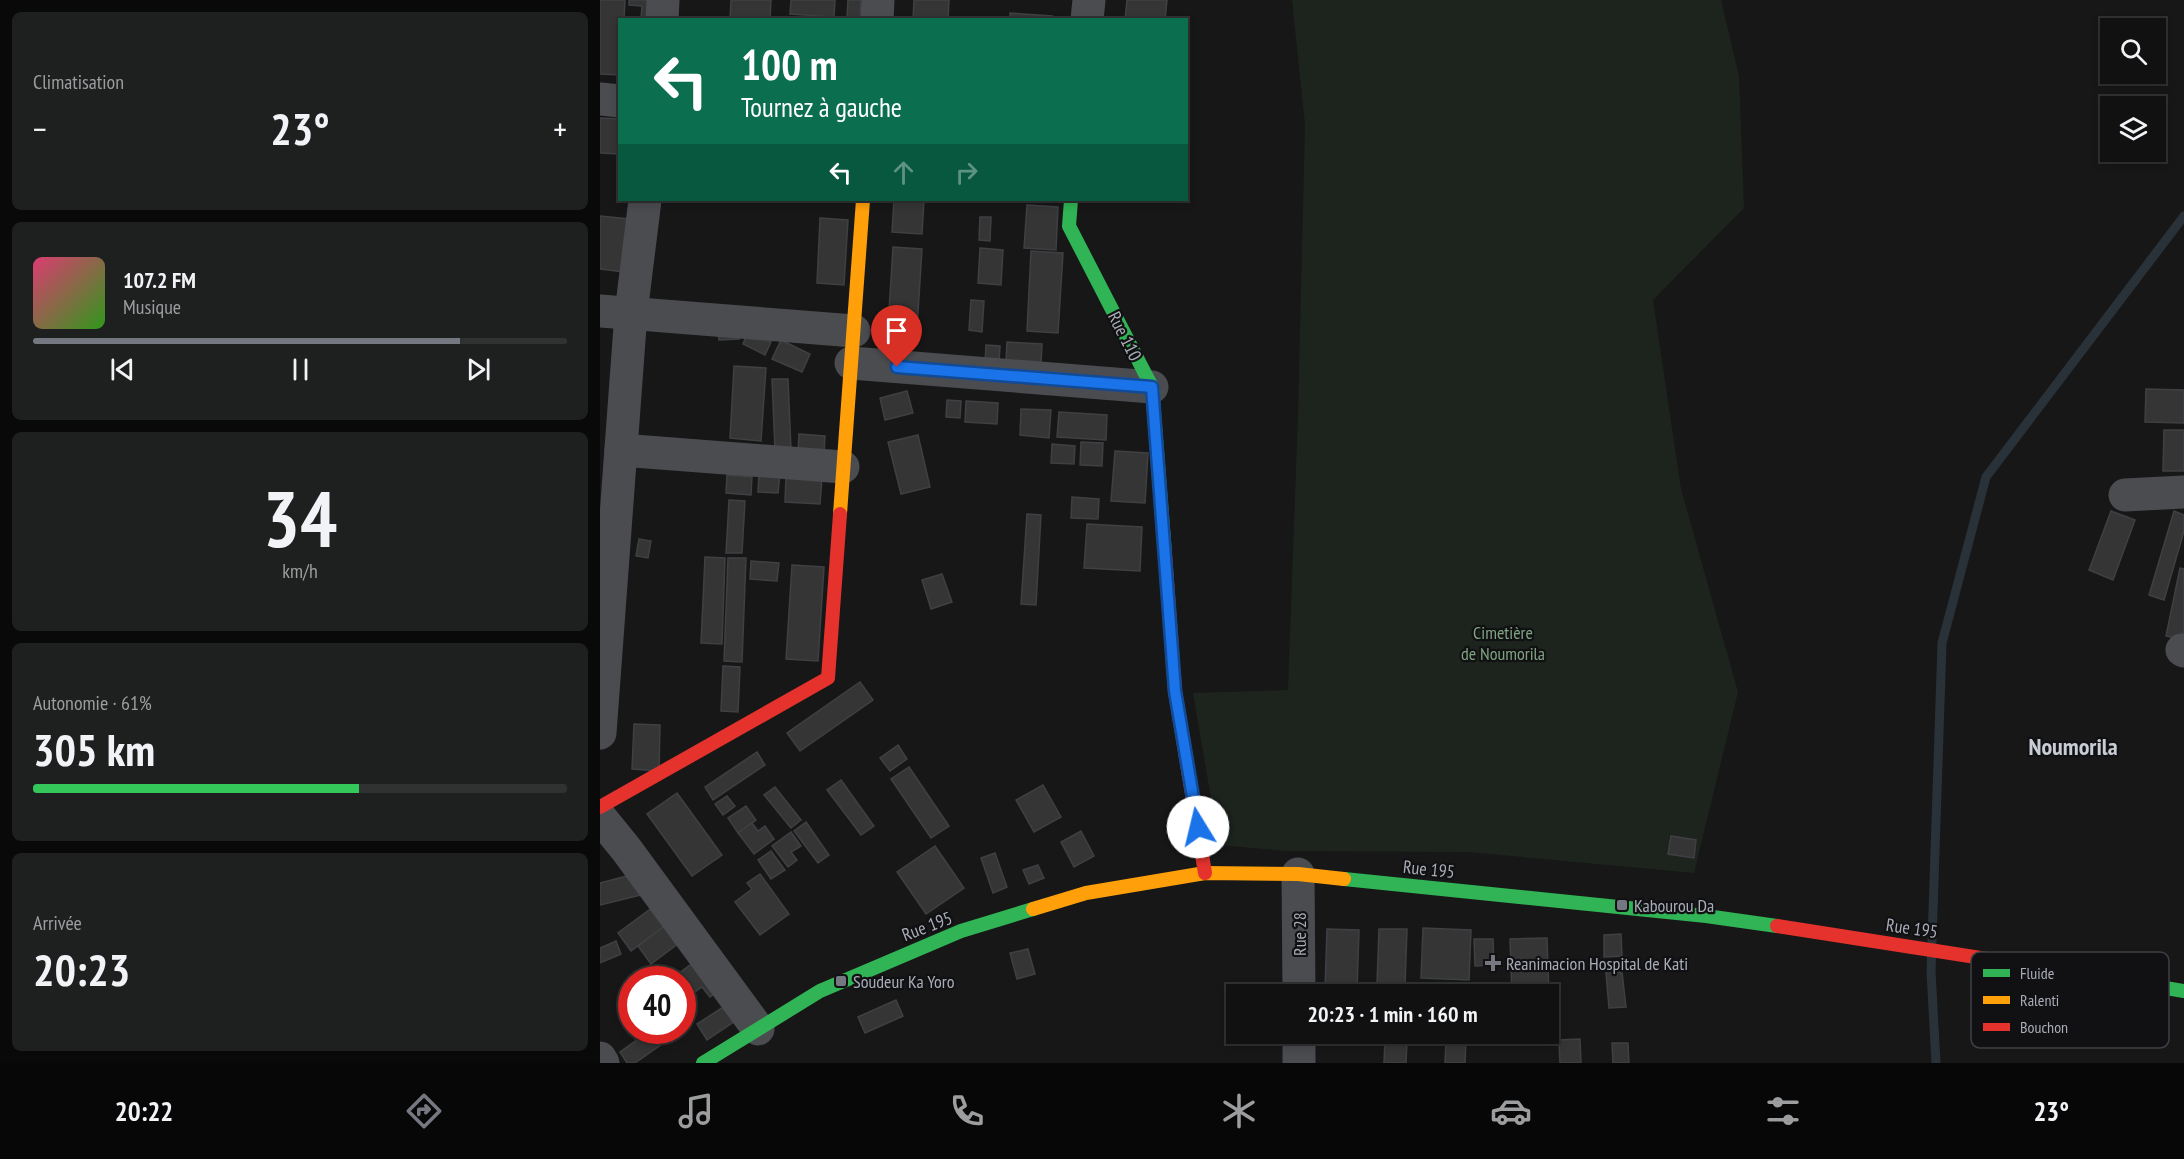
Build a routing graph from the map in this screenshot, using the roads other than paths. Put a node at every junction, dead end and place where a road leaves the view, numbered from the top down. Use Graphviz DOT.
graph roads {
  1 [pos="663,0"];
  2 [pos="878,0"];
  3 [pos="1089,0"];
  4 [pos="662,18"];
  5 [pos="877,18"];
  6 [pos="1087,18"];
  7 [pos="600,99"];
  8 [pos="618,100"];
  9 [pos="645,201"];
  10 [pos="863,201"];
  11 [pos="1071,201"];
  12 [pos="615,312"];
  13 [pos="854,331"];
  14 [pos="851,363"];
  15 [pos="1152,387"];
  16 [pos="621,450"];
  17 [pos="843,467"];
  18 [pos="2184,492"];
  19 [pos="2125,495"];
  20 [pos="600,734"];
  21 [pos="600,807"];
  22 [pos="600,817"];
  23 [pos="613,852"];
  24 [pos="1206,873"];
  25 [pos="1298,874"];
  26 [pos="1971,956"];
  27 [pos="1299,984"];
  28 [pos="2169,988"];
  29 [pos="2184,991"];
  30 [pos="758,1029"];
  31 [pos="1299,1044"];
  32 [pos="600,1059"];
  33 [pos="603,1063"];
  34 [pos="703,1063"];
  35 [pos="1299,1063"];
  1 -- 4 [label="street"];
  2 -- 5 [label="street"];
  3 -- 6 [label="street"];
  7 -- 8 [label="street"];
  9 -- 12 [label="street"];
  10 -- 13 [label="street"];
  11 -- 15 [label="street, Rue 110"];
  12 -- 13 [label="street"];
  12 -- 16 [label="street"];
  13 -- 14 [label="street"];
  14 -- 15 [label="street"];
  14 -- 17 [label="street"];
  15 -- 24 [label="street, Rue 110"];
  16 -- 17 [label="street"];
  16 -- 20 [label="street"];
  17 -- 21 [label="street"];
  18 -- 19 [label="street"];
  22 -- 23 [label="street"];
  23 -- 30 [label="street"];
  24 -- 25 [label="street, Rue 195"];
  24 -- 30 [label="street, Rue 195"];
  25 -- 26 [label="street, Rue 195"];
  25 -- 27 [label="street, Rue 28"];
  28 -- 29 [label="street, Rue 195"];
  30 -- 34 [label="street, Rue 195"];
  31 -- 35 [label="street"];
  32 -- 33 [label="street"];
}
